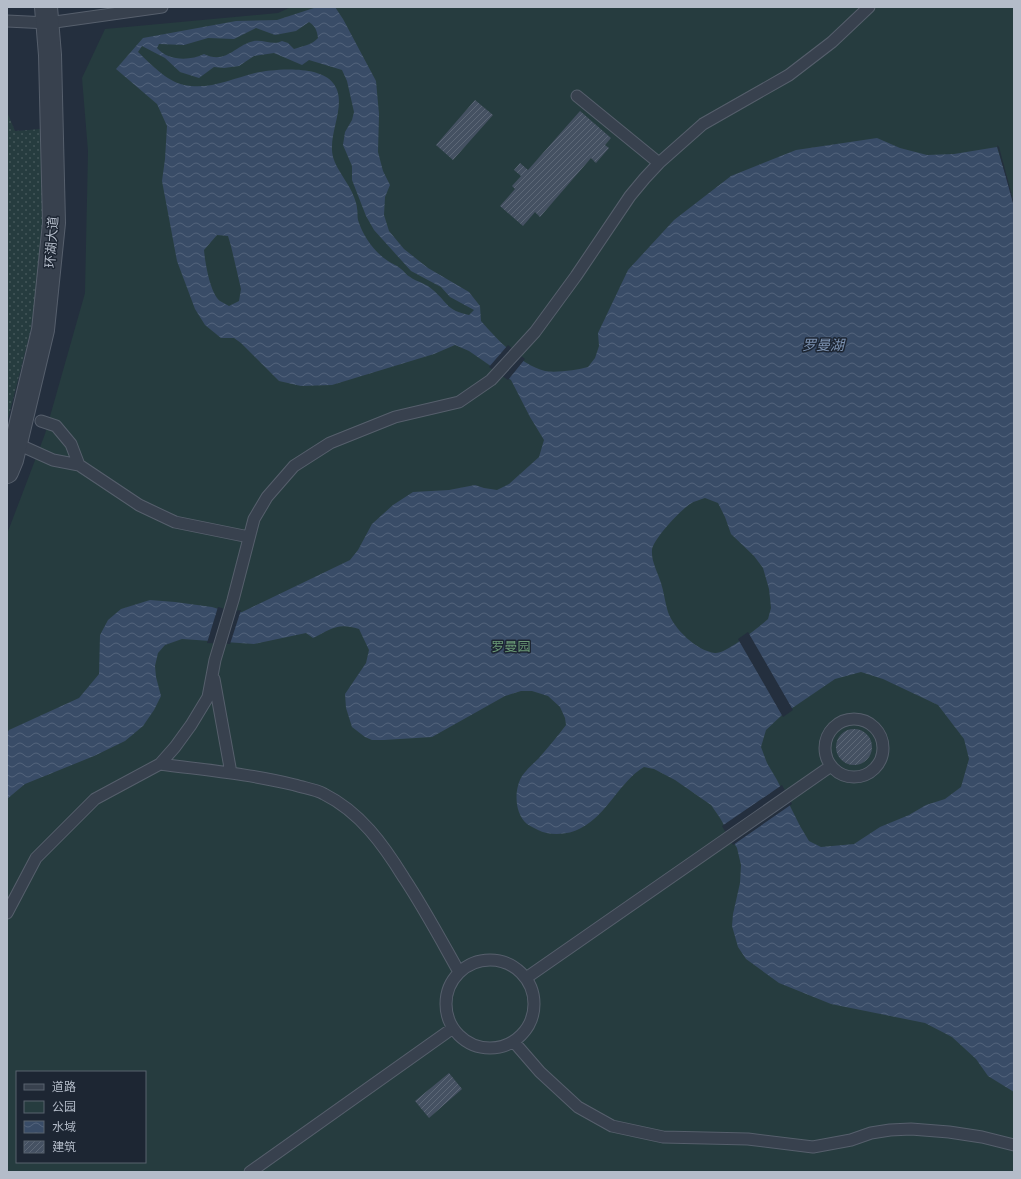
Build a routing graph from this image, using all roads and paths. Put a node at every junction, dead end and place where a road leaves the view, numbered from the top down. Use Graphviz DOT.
graph roads {
  1 [pos="162,7"];
  2 [pos="869,7"];
  3 [pos="47,15"];
  4 [pos="7,21"];
  5 [pos="577,96"];
  6 [pos="659,164"];
  7 [pos="41,421"];
  8 [pos="12,442"];
  9 [pos="79,465"];
  10 [pos="7,472"];
  11 [pos="249,537"];
  12 [pos="212,673"];
  13 [pos="160,764"];
  14 [pos="831,766"];
  15 [pos="231,773"];
  16 [pos="7,913"];
  17 [pos="459,972"];
  18 [pos="526,978"];
  19 [pos="453,1028"];
  20 [pos="514,1042"];
  21 [pos="1014,1145"];
  22 [pos="250,1172"];
  1 -- 3 [label="lane"];
  2 -- 6 [label="lane"];
  3 -- 4 [label="lane"];
  3 -- 8 [label="street, 环湖大道"];
  5 -- 6 [label="lane"];
  6 -- 11 [label="lane"];
  7 -- 9 [label="lane"];
  8 -- 9 [label="lane"];
  8 -- 10 [label="street, 环湖大道"];
  9 -- 11 [label="lane"];
  11 -- 12 [label="lane"];
  12 -- 13 [label="lane"];
  12 -- 15 [label="lane"];
  13 -- 15 [label="lane"];
  13 -- 16 [label="lane"];
  14 -- 14 [label="lane"];
  14 -- 18 [label="lane"];
  15 -- 17 [label="lane"];
  17 -- 18 [label="lane"];
  17 -- 19 [label="lane"];
  18 -- 20 [label="lane"];
  19 -- 20 [label="lane"];
  19 -- 22 [label="lane"];
  20 -- 21 [label="lane"];
}
